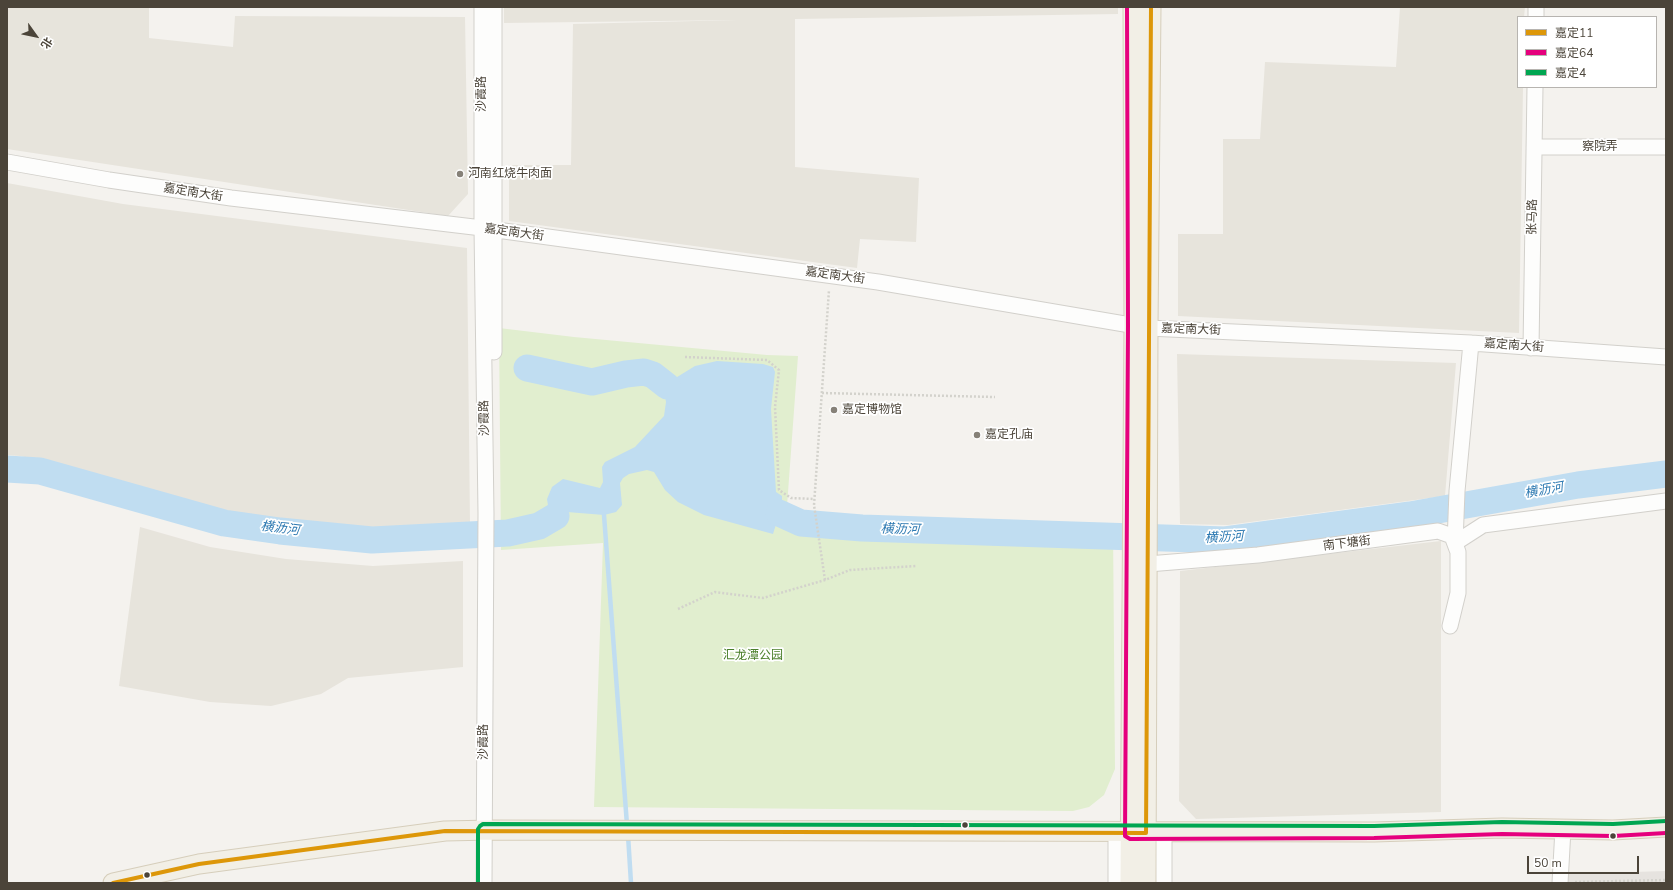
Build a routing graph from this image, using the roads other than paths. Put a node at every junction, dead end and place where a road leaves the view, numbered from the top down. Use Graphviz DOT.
graph roads {
  1 [pos="482,7"];
  2 [pos="494,7"];
  3 [pos="1133,7"];
  4 [pos="1151,7"];
  5 [pos="1535,88"];
  6 [pos="1534,147"];
  7 [pos="1666,147"];
  8 [pos="7,162"];
  9 [pos="488,229"];
  10 [pos="1141,327"];
  11 [pos="1471,343"];
  12 [pos="1531,348"];
  13 [pos="1666,357"];
  14 [pos="1666,501"];
  15 [pos="1455,543"];
  16 [pos="1143,557"];
  17 [pos="1450,626"];
  18 [pos="1666,827"];
  19 [pos="1563,829"];
  20 [pos="487,830"];
  21 [pos="1139,833"];
  22 [pos="1560,882"];
  23 [pos="113,883"];
  24 [pos="484,883"];
  25 [pos="492,883"];
  26 [pos="1116,883"];
  27 [pos="1130,883"];
  28 [pos="1146,883"];
  29 [pos="1164,883"];
  1 -- 9 [label="street, 沙霞路"];
  2 -- 9 [label="street"];
  3 -- 10 [label="main road"];
  4 -- 10 [label="main road"];
  5 -- 6 [label="street, 张马路"];
  6 -- 7 [label="street, 察院弄"];
  6 -- 12 [label="street, 张马路"];
  8 -- 9 [label="street, 嘉定南大街"];
  9 -- 10 [label="street, 嘉定南大街"];
  9 -- 20 [label="street"];
  9 -- 20 [label="street, 沙霞路"];
  10 -- 11 [label="street, 嘉定南大街"];
  10 -- 16 [label="main road"];
  11 -- 12 [label="street, 嘉定南大街"];
  11 -- 15 [label="street"];
  12 -- 13 [label="street, 嘉定南大街"];
  14 -- 15 [label="street"];
  15 -- 16 [label="street, 南下塘街"];
  15 -- 17 [label="street"];
  16 -- 21 [label="main road"];
  18 -- 19 [label="main road"];
  19 -- 21 [label="main road"];
  19 -- 22 [label="street"];
  20 -- 21 [label="main road"];
  20 -- 23 [label="main road"];
  20 -- 24 [label="street"];
  20 -- 25 [label="street"];
  21 -- 26 [label="street"];
  21 -- 27 [label="main road"];
  21 -- 28 [label="main road"];
  21 -- 29 [label="street"];
}
